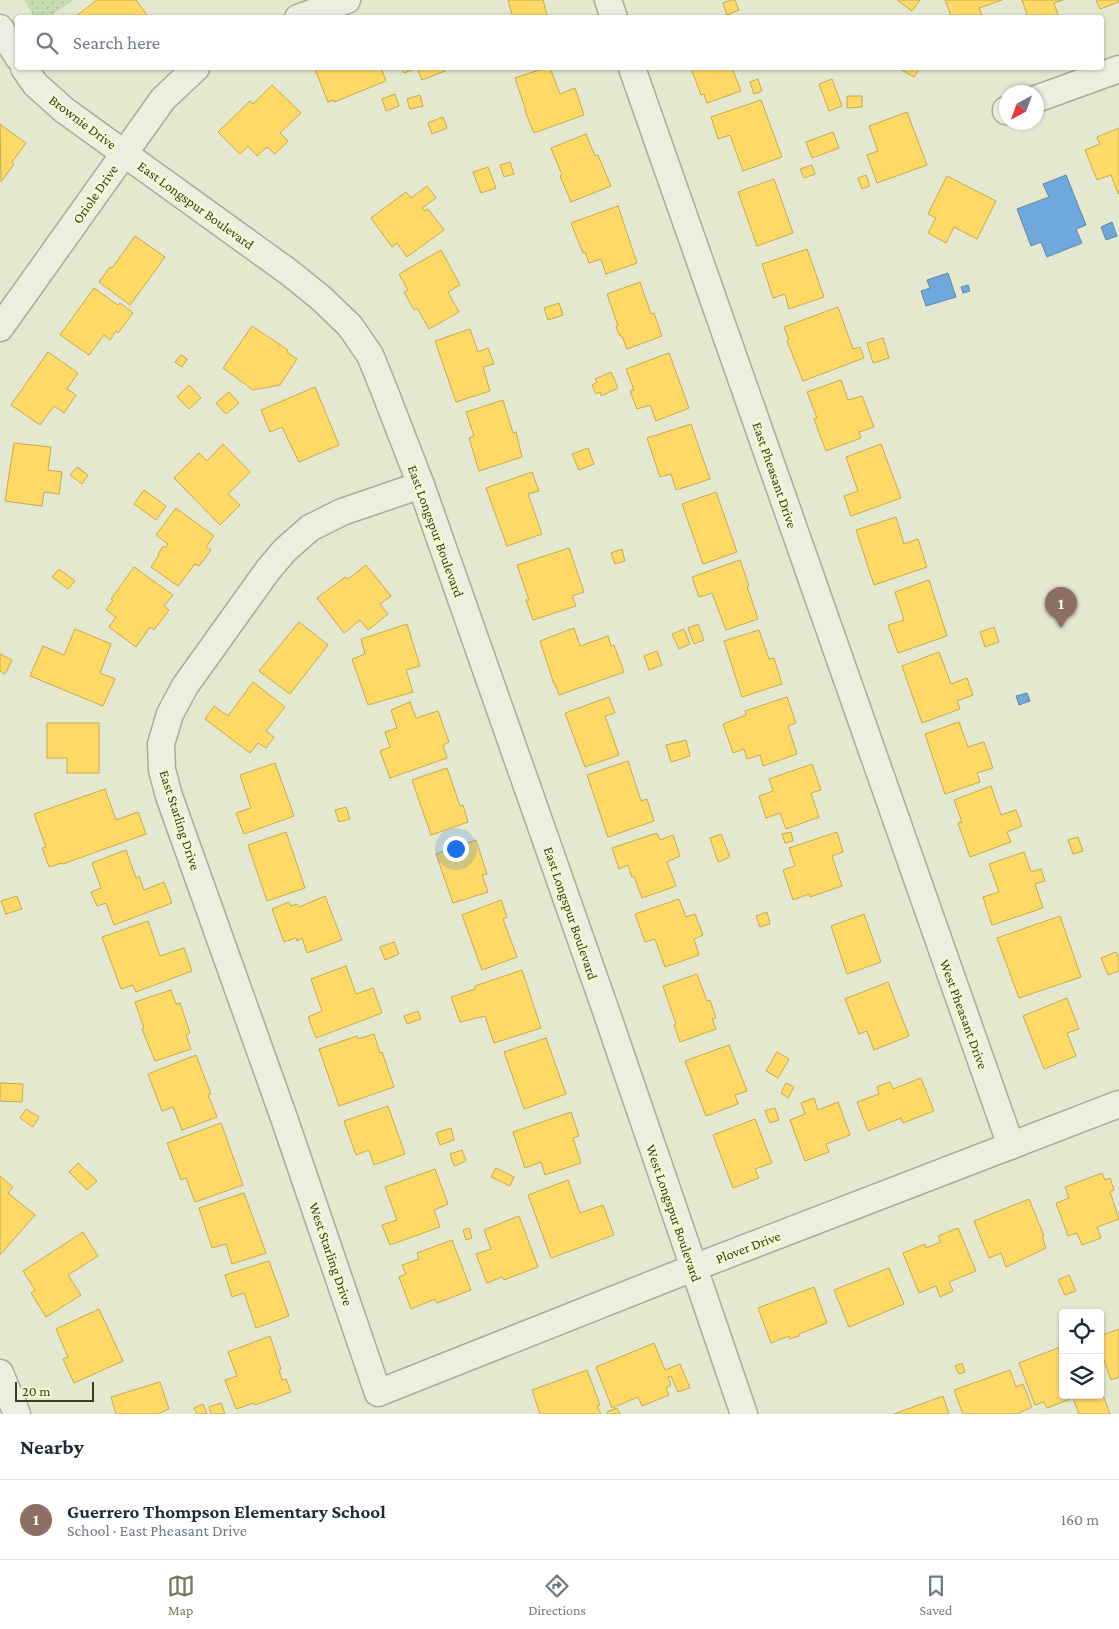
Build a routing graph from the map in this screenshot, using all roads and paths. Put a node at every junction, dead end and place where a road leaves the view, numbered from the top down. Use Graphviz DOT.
graph roads {
  1 [pos="347,0"];
  2 [pos="608,0"];
  3 [pos="306,15"];
  4 [pos="613,15"];
  5 [pos="0,28"];
  6 [pos="15,53"];
  7 [pos="1119,69"];
  8 [pos="25,70"];
  9 [pos="194,70"];
  10 [pos="633,70"];
  11 [pos="1044,96"];
  12 [pos="124,153"];
  13 [pos="0,328"];
  14 [pos="420,485"];
  15 [pos="917,882"];
  16 [pos="606,1010"];
  17 [pos="1119,1104"];
  18 [pos="283,1115"];
  19 [pos="1011,1146"];
  20 [pos="692,1268"];
  21 [pos="0,1373"];
  22 [pos="378,1393"];
  23 [pos="18,1414"];
  24 [pos="744,1414"];
  1 -- 3 [label="street"];
  2 -- 4 [label="street"];
  5 -- 6 [label="street"];
  7 -- 11 [label="street"];
  8 -- 12 [label="street, Brownie Drive"];
  9 -- 12 [label="street, Oriole Drive"];
  10 -- 15 [label="street, East Pheasant Drive"];
  12 -- 13 [label="street, Oriole Drive"];
  12 -- 14 [label="street, East Longspur Boulevard"];
  14 -- 16 [label="street, East Longspur Boulevard"];
  14 -- 18 [label="street, East Starling Drive"];
  15 -- 19 [label="street, West Pheasant Drive"];
  16 -- 20 [label="street, West Longspur Boulevard"];
  17 -- 19 [label="street, Plover Drive"];
  18 -- 22 [label="street, West Starling Drive"];
  19 -- 20 [label="street, Plover Drive"];
  20 -- 22 [label="street, Plover Drive"];
  20 -- 24 [label="street, West Longspur Boulevard"];
  21 -- 23 [label="street"];
}
